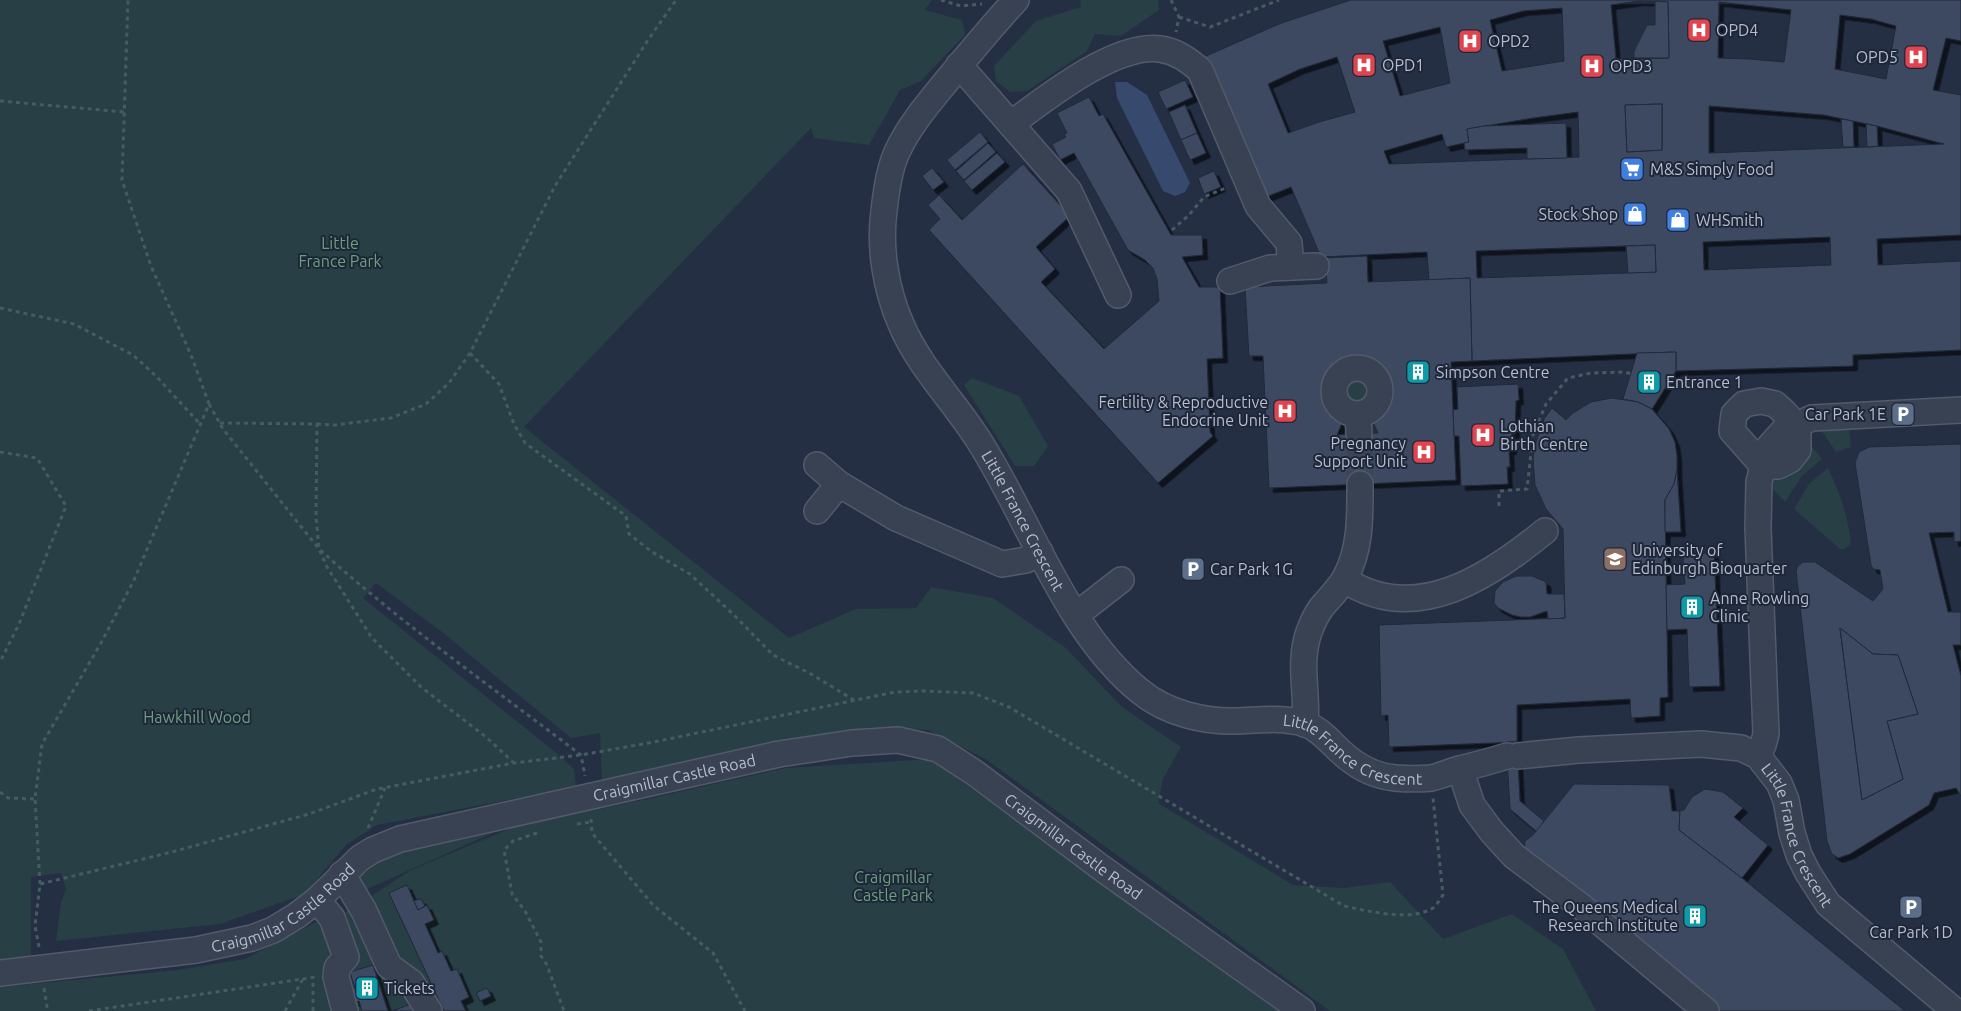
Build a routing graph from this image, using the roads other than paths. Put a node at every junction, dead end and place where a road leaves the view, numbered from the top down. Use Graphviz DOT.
graph roads {
  1 [pos="1010,6"];
  2 [pos="959,65"];
  3 [pos="1011,124"];
  4 [pos="1316,266"];
  5 [pos="1291,267"];
  6 [pos="1230,281"];
  7 [pos="1118,295"];
  8 [pos="1961,410"];
  9 [pos="1795,424"];
  10 [pos="817,465"];
  11 [pos="1763,466"];
  12 [pos="839,484"];
  13 [pos="1360,484"];
  14 [pos="817,511"];
  15 [pos="1545,531"];
  16 [pos="1040,552"];
  17 [pos="1121,580"];
  18 [pos="1345,580"];
  19 [pos="1076,615"];
  20 [pos="1305,724"];
  21 [pos="1758,756"];
  22 [pos="1460,769"];
  23 [pos="342,874"];
  24 [pos="316,900"];
  25 [pos="0,973"];
  26 [pos="1939,1006"];
  27 [pos="345,1011"];
  28 [pos="429,1011"];
  29 [pos="1302,1011"];
  30 [pos="1706,1011"];
  1 -- 2 [label="street, Little France Crescent"];
  2 -- 3 [label="street"];
  2 -- 16 [label="street, Little France Crescent"];
  3 -- 5 [label="street"];
  3 -- 7 [label="street"];
  4 -- 5 [label="street"];
  5 -- 6 [label="street"];
  8 -- 9 [label="street"];
  9 -- 11 [label="street"];
  9 -- 11 [label="street"];
  10 -- 12 [label="street"];
  11 -- 21 [label="street"];
  12 -- 14 [label="street"];
  12 -- 16 [label="street"];
  13 -- 18 [label="street"];
  15 -- 18 [label="street"];
  16 -- 19 [label="street, Little France Crescent"];
  17 -- 19 [label="street"];
  18 -- 20 [label="street"];
  19 -- 20 [label="street, Little France Crescent"];
  20 -- 22 [label="street, Little France Crescent"];
  21 -- 22 [label="street, Little France Crescent"];
  21 -- 26 [label="street, Little France Crescent"];
  22 -- 30 [label="street"];
  23 -- 24 [label="street, Craigmillar Castle Road"];
  23 -- 28 [label="street"];
  23 -- 29 [label="street, Craigmillar Castle Road"];
  24 -- 25 [label="street, Craigmillar Castle Road"];
  24 -- 27 [label="street"];
}
